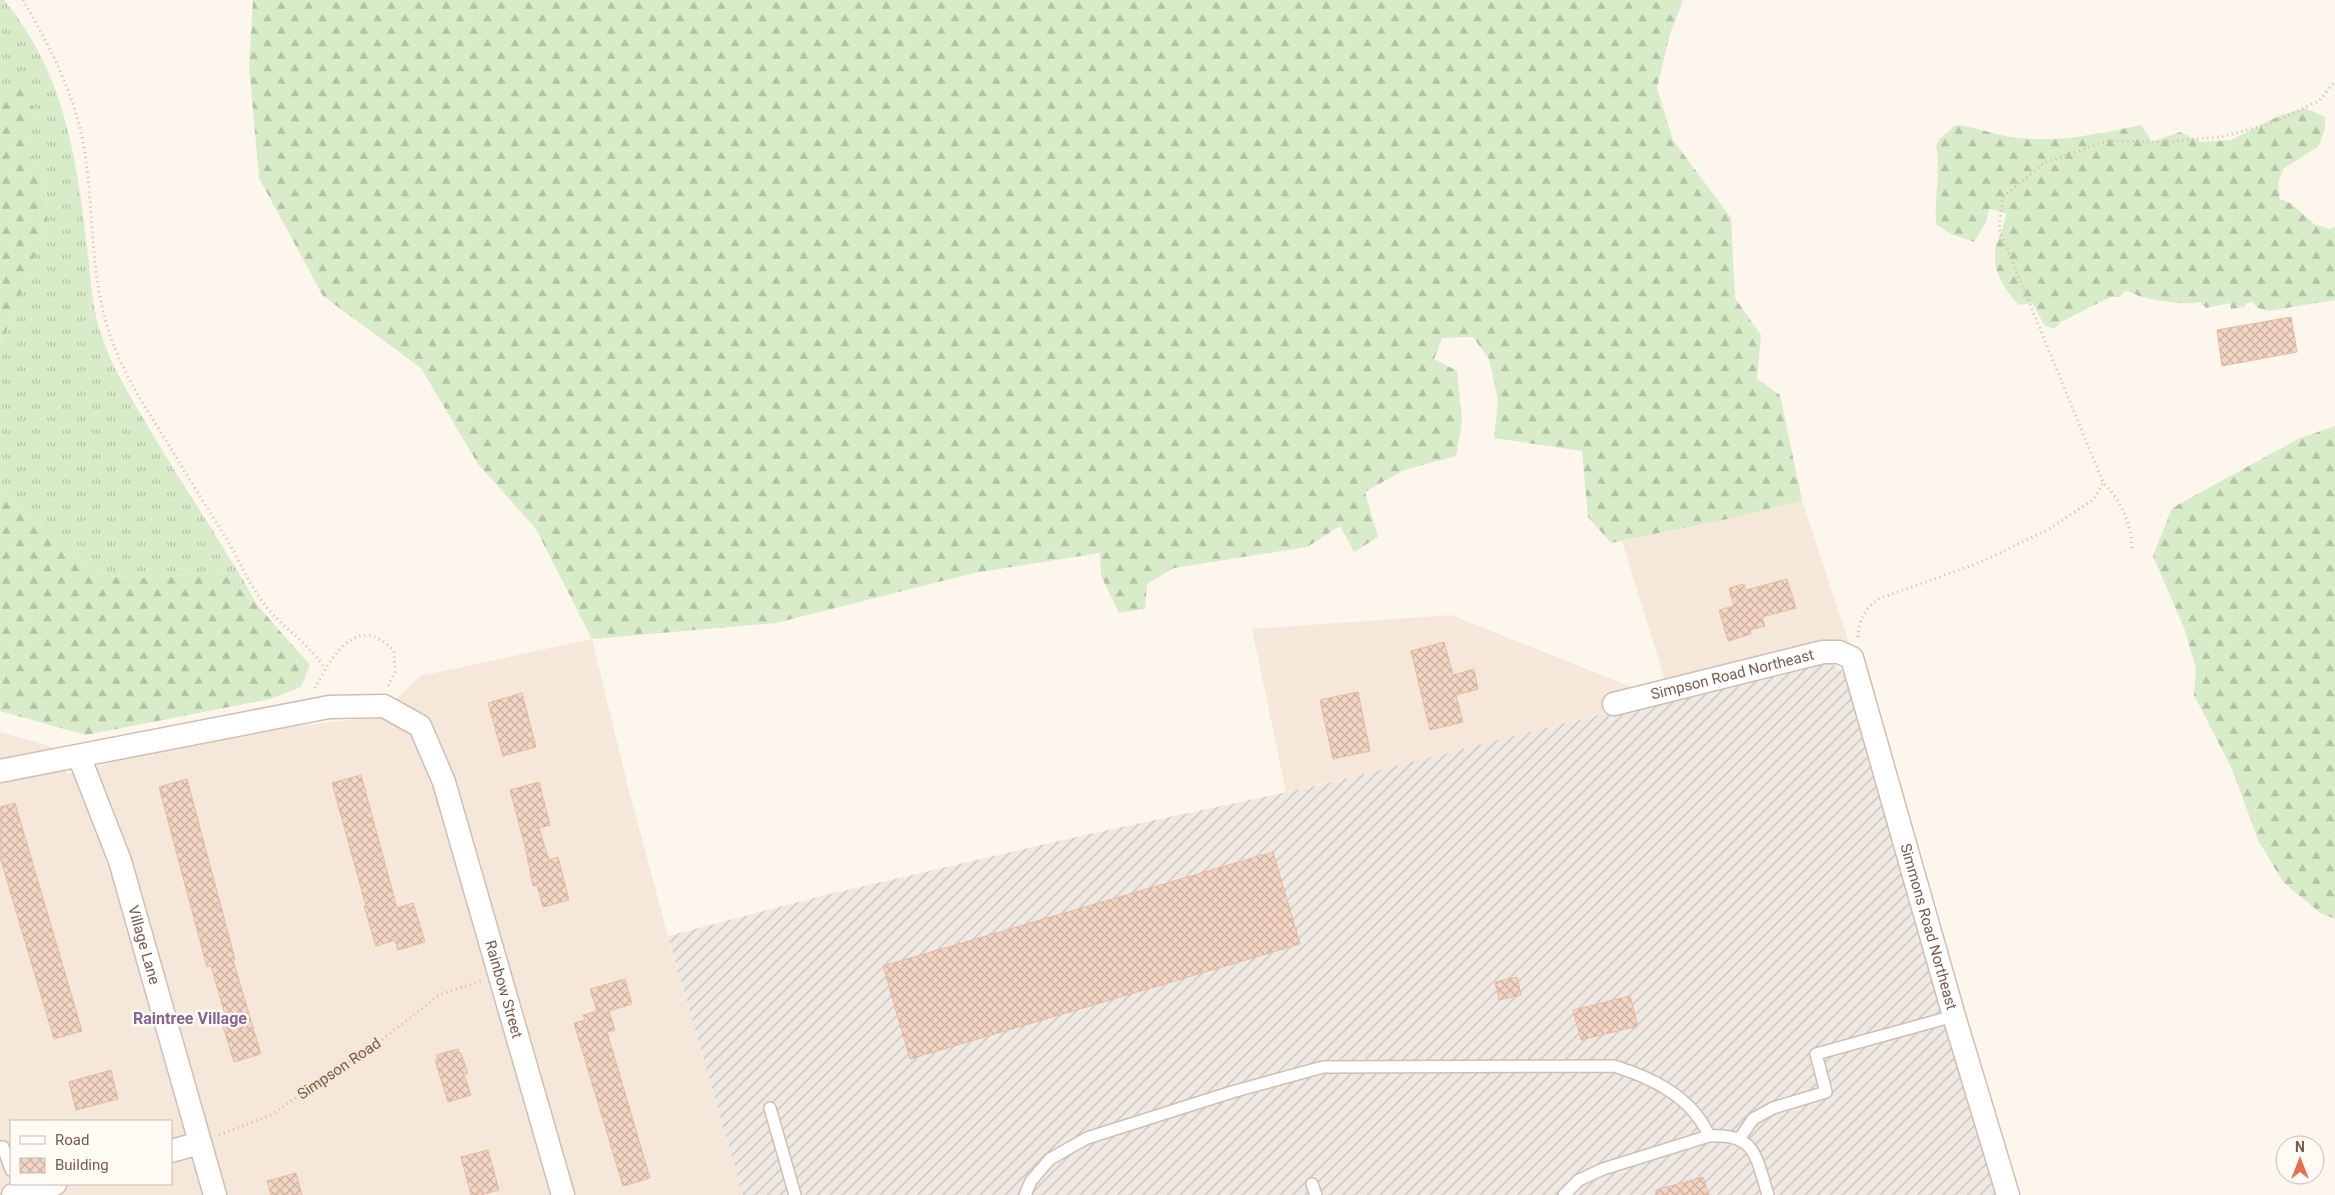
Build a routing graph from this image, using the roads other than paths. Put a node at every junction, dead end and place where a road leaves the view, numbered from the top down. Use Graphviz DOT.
graph roads {
  1 [pos="1856,650"];
  2 [pos="1614,704"];
  3 [pos="79,756"];
  4 [pos="0,771"];
  5 [pos="1954,1016"];
  6 [pos="770,1108"];
  7 [pos="1709,1136"];
  8 [pos="1740,1138"];
  9 [pos="200,1143"];
  10 [pos="0,1147"];
  11 [pos="172,1151"];
  12 [pos="10,1167"];
  13 [pos="49,1185"];
  14 [pos="16,1191"];
  15 [pos="215,1195"];
  16 [pos="563,1195"];
  17 [pos="795,1195"];
  18 [pos="1025,1195"];
  19 [pos="1564,1195"];
  20 [pos="1768,1195"];
  21 [pos="2008,1195"];
  1 -- 2 [label="street, Simpson Road Northeast"];
  1 -- 5 [label="street, Simmons Road Northeast"];
  3 -- 4 [label="street"];
  3 -- 9 [label="street, Village Lane"];
  3 -- 16 [label="street, Rainbow Street"];
  5 -- 8 [label="lane"];
  5 -- 21 [label="street, Simmons Road Northeast"];
  6 -- 17 [label="lane"];
  7 -- 8 [label="lane"];
  7 -- 18 [label="lane"];
  7 -- 19 [label="lane"];
  8 -- 20 [label="lane"];
  9 -- 11 [label="street"];
  9 -- 15 [label="street, Village Lane"];
  10 -- 12 [label="lane"];
  13 -- 14 [label="street"];
}
